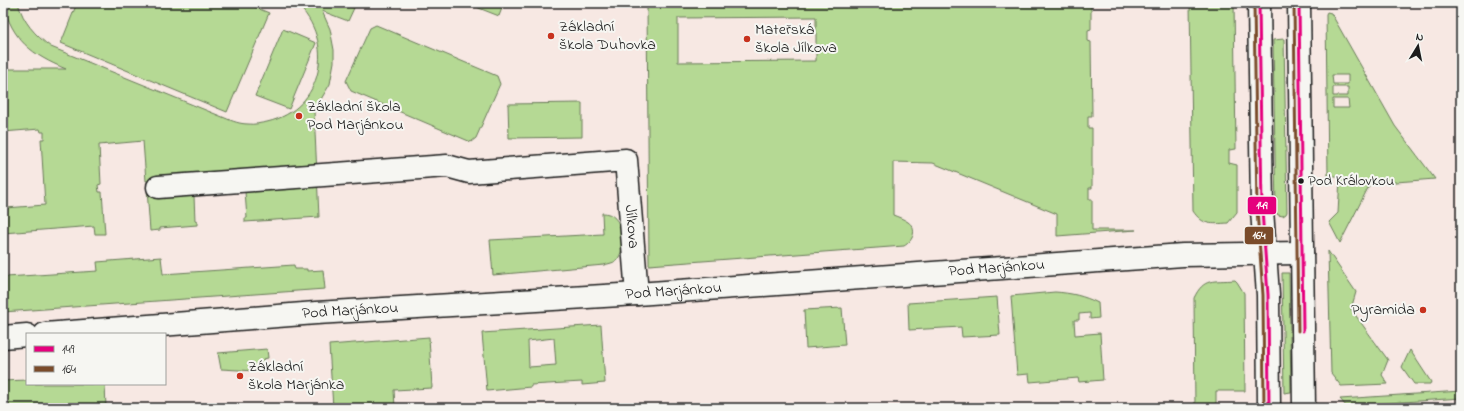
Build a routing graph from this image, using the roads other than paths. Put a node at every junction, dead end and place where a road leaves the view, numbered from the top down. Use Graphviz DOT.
graph roads {
  1 [pos="1258,3"];
  2 [pos="1298,3"];
  3 [pos="158,187"];
  4 [pos="1302,253"];
  5 [pos="1266,254"];
  6 [pos="637,294"];
  7 [pos="58,333"];
  8 [pos="26,335"];
  9 [pos="3,337"];
  10 [pos="1269,408"];
  11 [pos="1304,408"];
  1 -- 5 [label="street"];
  2 -- 4 [label="street"];
  3 -- 6 [label="street, Jílkova"];
  4 -- 5 [label="street, Pod Marjánkou"];
  4 -- 11 [label="street"];
  5 -- 6 [label="street, Pod Marjánkou"];
  5 -- 10 [label="street"];
  6 -- 7 [label="street, Pod Marjánkou"];
  8 -- 9 [label="street"];
}
